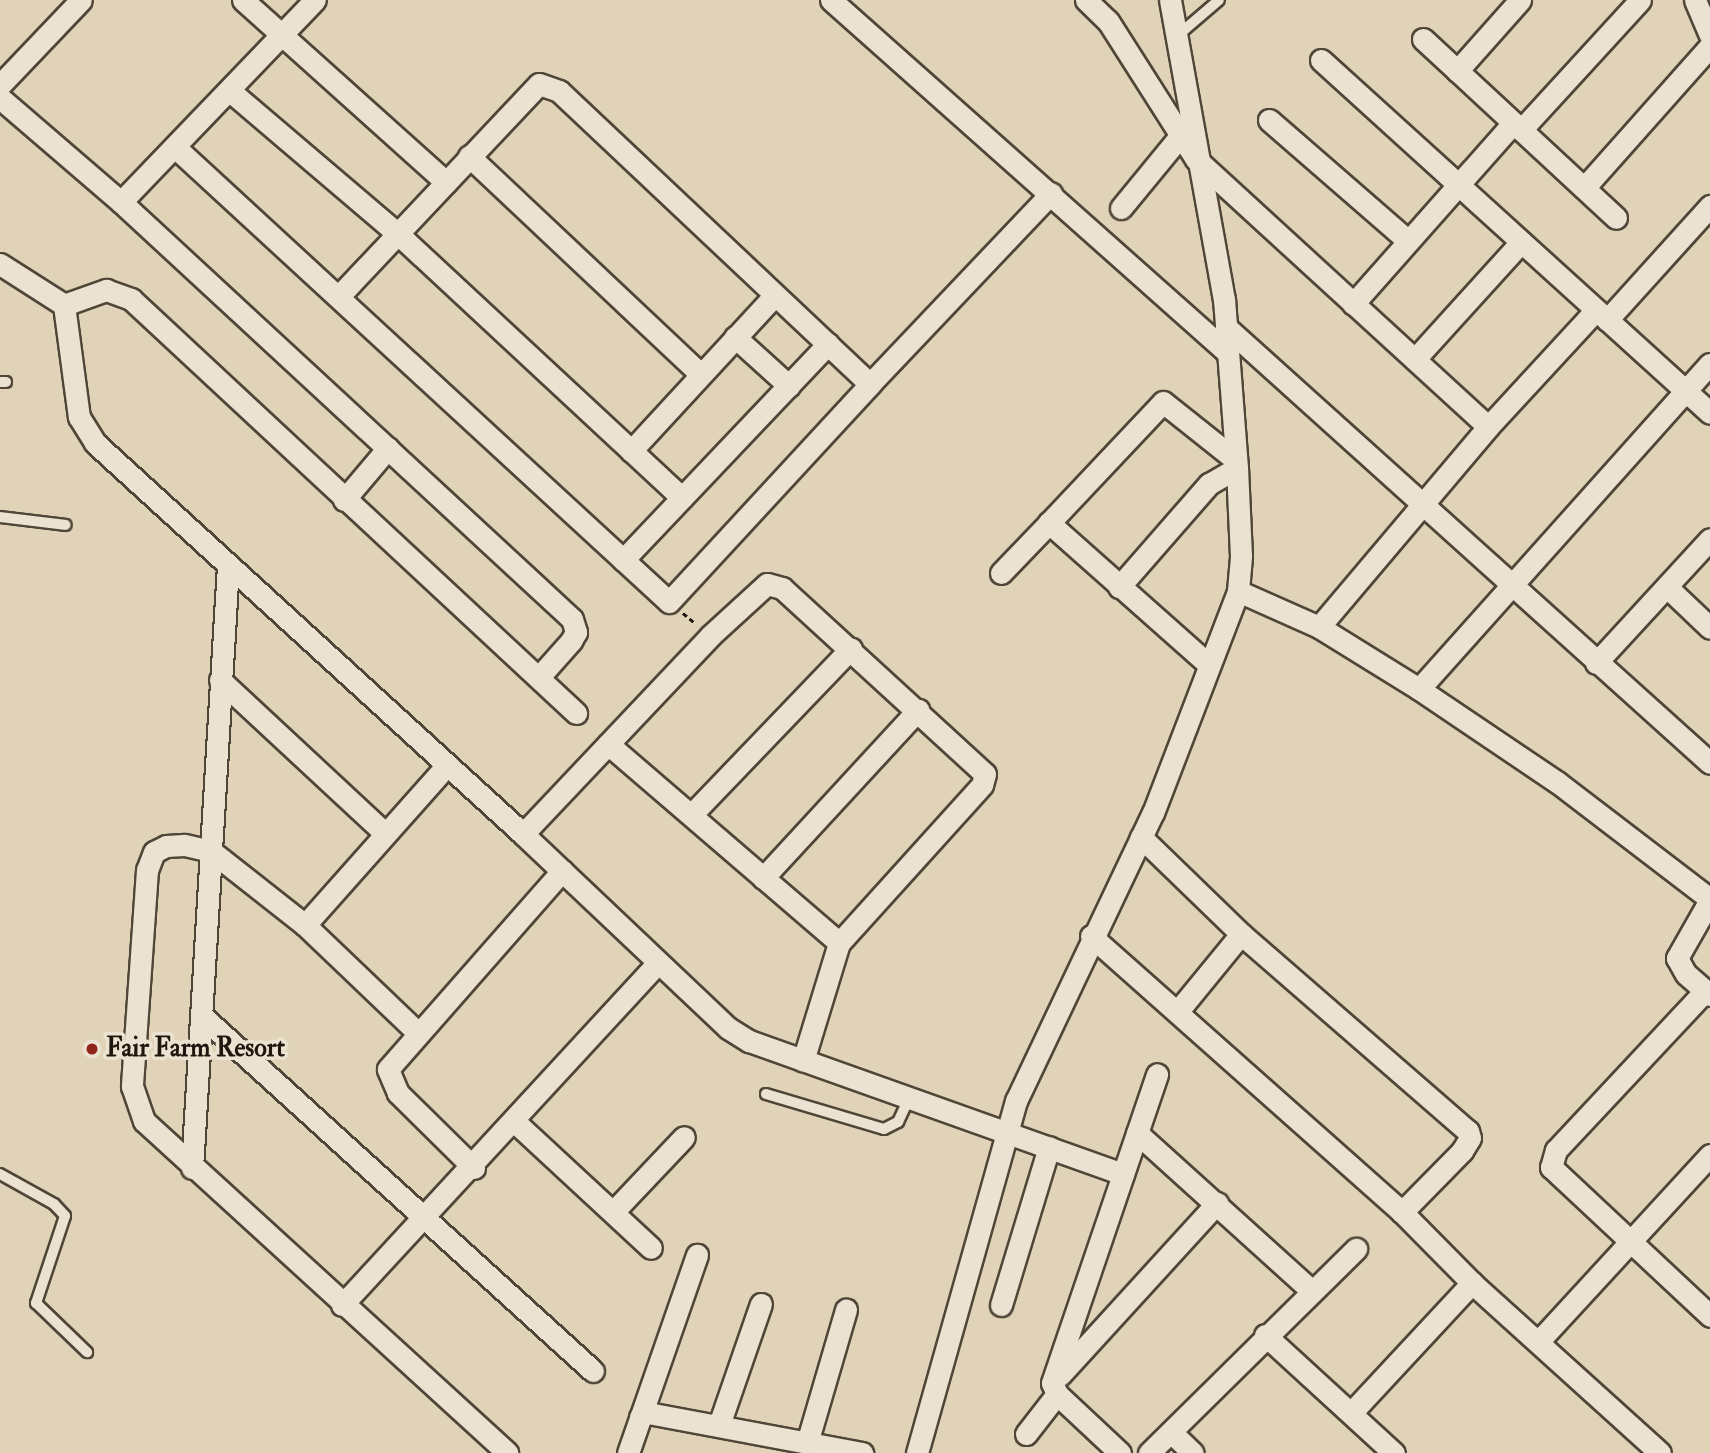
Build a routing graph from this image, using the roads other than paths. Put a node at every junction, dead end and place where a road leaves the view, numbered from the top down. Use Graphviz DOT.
graph roads {
  1 [pos="81,0"];
  2 [pos="243,0"];
  3 [pos="315,0"];
  4 [pos="831,0"];
  5 [pos="1086,0"];
  6 [pos="1170,0"];
  7 [pos="1219,0"];
  8 [pos="1520,0"];
  9 [pos="1640,0"];
  10 [pos="1695,0"];
  11 [pos="283,35"];
  12 [pos="1710,35"];
  13 [pos="1177,36"];
  14 [pos="1423,39"];
  15 [pos="1710,46"];
  16 [pos="1321,60"];
  17 [pos="1457,71"];
  18 [pos="0,85"];
  19 [pos="230,91"];
  20 [pos="0,98"];
  21 [pos="1269,120"];
  22 [pos="1517,126"];
  23 [pos="1181,135"];
  24 [pos="176,148"];
  25 [pos="469,156"];
  26 [pos="1196,159"];
  27 [pos="446,182"];
  28 [pos="1458,183"];
  29 [pos="1584,188"];
  30 [pos="1051,193"];
  31 [pos="121,202"];
  32 [pos="1710,206"];
  33 [pos="1121,208"];
  34 [pos="1616,218"];
  35 [pos="397,233"];
  36 [pos="1408,241"];
  37 [pos="1521,242"];
  38 [pos="0,264"];
  39 [pos="339,296"];
  40 [pos="774,296"];
  41 [pos="1353,304"];
  42 [pos="64,305"];
  43 [pos="1602,315"];
  44 [pos="1226,327"];
  45 [pos="735,337"];
  46 [pos="828,344"];
  47 [pos="1227,352"];
  48 [pos="1415,359"];
  49 [pos="1710,364"];
  50 [pos="699,373"];
  51 [pos="870,384"];
  52 [pos="789,386"];
  53 [pos="1686,391"];
  54 [pos="1710,413"];
  55 [pos="1488,427"];
  56 [pos="387,449"];
  57 [pos="631,451"];
  58 [pos="1237,464"];
  59 [pos="682,498"];
  60 [pos="344,500"];
  61 [pos="1422,505"];
  62 [pos="0,517"];
  63 [pos="1049,523"];
  64 [pos="66,524"];
  65 [pos="1710,539"];
  66 [pos="623,560"];
  67 [pos="228,565"];
  68 [pos="1001,573"];
  69 [pos="1510,586"];
  70 [pos="1119,587"];
  71 [pos="1667,587"];
  72 [pos="1238,591"];
  73 [pos="1319,627"];
  74 [pos="1710,628"];
  75 [pos="851,648"];
  76 [pos="1596,663"];
  77 [pos="1208,664"];
  78 [pos="539,677"];
  79 [pos="220,681"];
  80 [pos="1419,689"];
  81 [pos="918,710"];
  82 [pos="576,713"];
  83 [pos="608,744"];
  84 [pos="1710,763"];
  85 [pos="447,765"];
  86 [pos="692,813"];
  87 [pos="386,834"];
  88 [pos="523,834"];
  89 [pos="1141,837"];
  90 [pos="211,851"];
  91 [pos="562,871"];
  92 [pos="764,878"];
  93 [pos="1710,900"];
  94 [pos="305,925"];
  95 [pos="1241,933"];
  96 [pos="1091,936"];
  97 [pos="839,943"];
  98 [pos="658,963"];
  99 [pos="1708,993"];
  100 [pos="1178,1011"];
  101 [pos="202,1016"];
  102 [pos="418,1033"];
  103 [pos="803,1061"];
  104 [pos="1157,1074"];
  105 [pos="766,1094"];
  106 [pos="909,1098"];
  107 [pos="515,1122"];
  108 [pos="1005,1131"];
  109 [pos="1137,1133"];
  110 [pos="684,1137"];
  111 [pos="1049,1147"];
  112 [pos="1709,1158"];
  113 [pos="192,1168"];
  114 [pos="474,1168"];
  115 [pos="0,1174"];
  116 [pos="1123,1174"];
  117 [pos="1217,1203"];
  118 [pos="612,1212"];
  119 [pos="1402,1212"];
  120 [pos="426,1218"];
  121 [pos="1630,1243"];
  122 [pos="651,1248"];
  123 [pos="1356,1250"];
  124 [pos="697,1255"];
  125 [pos="1472,1283"];
  126 [pos="1311,1290"];
  127 [pos="761,1304"];
  128 [pos="342,1305"];
  129 [pos="1001,1305"];
  130 [pos="846,1310"];
  131 [pos="1710,1316"];
  132 [pos="1265,1335"];
  133 [pos="1538,1342"];
  134 [pos="87,1352"];
  135 [pos="593,1371"];
  136 [pos="1055,1389"];
  137 [pos="1350,1413"];
  138 [pos="640,1417"];
  139 [pos="719,1425"];
  140 [pos="1171,1432"];
  141 [pos="1026,1434"];
  142 [pos="807,1443"];
  143 [pos="507,1453"];
  144 [pos="628,1453"];
  145 [pos="862,1453"];
  146 [pos="918,1453"];
  147 [pos="1121,1453"];
  148 [pos="1149,1453"];
  149 [pos="1193,1453"];
  150 [pos="1394,1453"];
  151 [pos="1660,1453"];
  1 -- 18 [label="street"];
  2 -- 11 [label="street"];
  3 -- 11 [label="street"];
  4 -- 30 [label="street"];
  5 -- 23 [label="street"];
  6 -- 13 [label="street"];
  7 -- 13 [label="lane"];
  8 -- 17 [label="street"];
  9 -- 22 [label="street"];
  10 -- 12 [label="street"];
  11 -- 19 [label="street"];
  11 -- 27 [label="street"];
  13 -- 26 [label="street"];
  14 -- 17 [label="street"];
  15 -- 29 [label="street"];
  16 -- 28 [label="street"];
  17 -- 22 [label="street"];
  19 -- 24 [label="street"];
  19 -- 35 [label="street"];
  20 -- 31 [label="street"];
  21 -- 36 [label="street"];
  22 -- 28 [label="street"];
  22 -- 29 [label="street"];
  23 -- 26 [label="street"];
  23 -- 33 [label="street"];
  24 -- 31 [label="street"];
  24 -- 39 [label="street"];
  25 -- 27 [label="street"];
  25 -- 40 [label="street"];
  25 -- 50 [label="street"];
  26 -- 41 [label="street"];
  26 -- 44 [label="street"];
  27 -- 35 [label="street"];
  28 -- 36 [label="street"];
  28 -- 37 [label="street"];
  29 -- 34 [label="street"];
  30 -- 47 [label="street"];
  30 -- 51 [label="street"];
  31 -- 56 [label="street"];
  32 -- 43 [label="street"];
  35 -- 39 [label="street"];
  35 -- 57 [label="street"];
  36 -- 41 [label="street"];
  37 -- 43 [label="street"];
  37 -- 48 [label="street"];
  38 -- 42 [label="street"];
  39 -- 66 [label="street"];
  40 -- 45 [label="street"];
  40 -- 46 [label="street"];
  41 -- 48 [label="street"];
  42 -- 60 [label="street"];
  42 -- 67 [label="street"];
  43 -- 53 [label="street"];
  43 -- 55 [label="street"];
  44 -- 47 [label="street"];
  44 -- 61 [label="street"];
  45 -- 50 [label="street"];
  45 -- 52 [label="street"];
  46 -- 51 [label="street"];
  46 -- 52 [label="street"];
  47 -- 58 [label="street"];
  48 -- 55 [label="street"];
  49 -- 53 [label="street"];
  50 -- 57 [label="street"];
  51 -- 66 [label="street"];
  52 -- 59 [label="street"];
  53 -- 54 [label="street"];
  53 -- 69 [label="street"];
  55 -- 61 [label="street"];
  56 -- 60 [label="street"];
  56 -- 78 [label="street"];
  57 -- 59 [label="street"];
  58 -- 63 [label="street"];
  58 -- 70 [label="street"];
  58 -- 72 [label="street"];
  59 -- 66 [label="street"];
  60 -- 78 [label="street"];
  61 -- 69 [label="street"];
  61 -- 73 [label="street"];
  62 -- 64 [label="lane"];
  63 -- 68 [label="street"];
  63 -- 70 [label="street"];
  65 -- 71 [label="street"];
  67 -- 79 [label="street"];
  67 -- 85 [label="street"];
  69 -- 76 [label="street"];
  69 -- 80 [label="street"];
  70 -- 77 [label="street"];
  71 -- 74 [label="street"];
  71 -- 76 [label="street"];
  72 -- 73 [label="street"];
  72 -- 77 [label="street"];
  73 -- 80 [label="street"];
  75 -- 81 [label="street"];
  75 -- 83 [label="street"];
  75 -- 86 [label="street"];
  76 -- 84 [label="street"];
  77 -- 89 [label="street"];
  78 -- 82 [label="street"];
  79 -- 87 [label="street"];
  79 -- 90 [label="street"];
  80 -- 93 [label="street"];
  81 -- 92 [label="street"];
  81 -- 97 [label="street"];
  83 -- 86 [label="street"];
  83 -- 88 [label="street"];
  85 -- 87 [label="street"];
  85 -- 88 [label="street"];
  86 -- 92 [label="street"];
  87 -- 94 [label="street"];
  88 -- 91 [label="street"];
  89 -- 95 [label="street"];
  89 -- 96 [label="street"];
  90 -- 94 [label="street"];
  90 -- 101 [label="street"];
  90 -- 113 [label="street"];
  91 -- 98 [label="street"];
  91 -- 102 [label="street"];
  92 -- 97 [label="street"];
  93 -- 99 [label="street"];
  94 -- 102 [label="street"];
  95 -- 100 [label="street"];
  95 -- 119 [label="street"];
  96 -- 100 [label="street"];
  96 -- 108 [label="street"];
  97 -- 103 [label="street"];
  98 -- 103 [label="street"];
  98 -- 107 [label="street"];
  99 -- 121 [label="street"];
  100 -- 119 [label="street"];
  101 -- 113 [label="street"];
  101 -- 120 [label="street"];
  102 -- 114 [label="street"];
  103 -- 106 [label="street"];
  104 -- 109 [label="street"];
  105 -- 106 [label="lane"];
  106 -- 108 [label="street"];
  107 -- 114 [label="street"];
  107 -- 118 [label="street"];
  108 -- 111 [label="street"];
  108 -- 146 [label="street"];
  109 -- 116 [label="street"];
  109 -- 117 [label="street"];
  110 -- 118 [label="street"];
  111 -- 116 [label="street"];
  111 -- 129 [label="street"];
  112 -- 121 [label="street"];
  113 -- 128 [label="street"];
  114 -- 120 [label="street"];
  115 -- 134 [label="lane"];
  116 -- 136 [label="street"];
  117 -- 126 [label="street"];
  117 -- 136 [label="street"];
  118 -- 122 [label="street"];
  119 -- 125 [label="street"];
  120 -- 128 [label="street"];
  120 -- 135 [label="street"];
  121 -- 131 [label="street"];
  121 -- 133 [label="street"];
  123 -- 126 [label="street"];
  124 -- 138 [label="street"];
  125 -- 133 [label="street"];
  125 -- 137 [label="street"];
  126 -- 132 [label="street"];
  127 -- 139 [label="street"];
  128 -- 143 [label="street"];
  130 -- 142 [label="street"];
  132 -- 137 [label="street"];
  132 -- 140 [label="street"];
  133 -- 151 [label="street"];
  136 -- 141 [label="street"];
  136 -- 147 [label="street"];
  137 -- 150 [label="street"];
  138 -- 139 [label="street"];
  138 -- 144 [label="street"];
  139 -- 142 [label="street"];
  140 -- 148 [label="street"];
  140 -- 149 [label="street"];
  142 -- 145 [label="street"];
}
